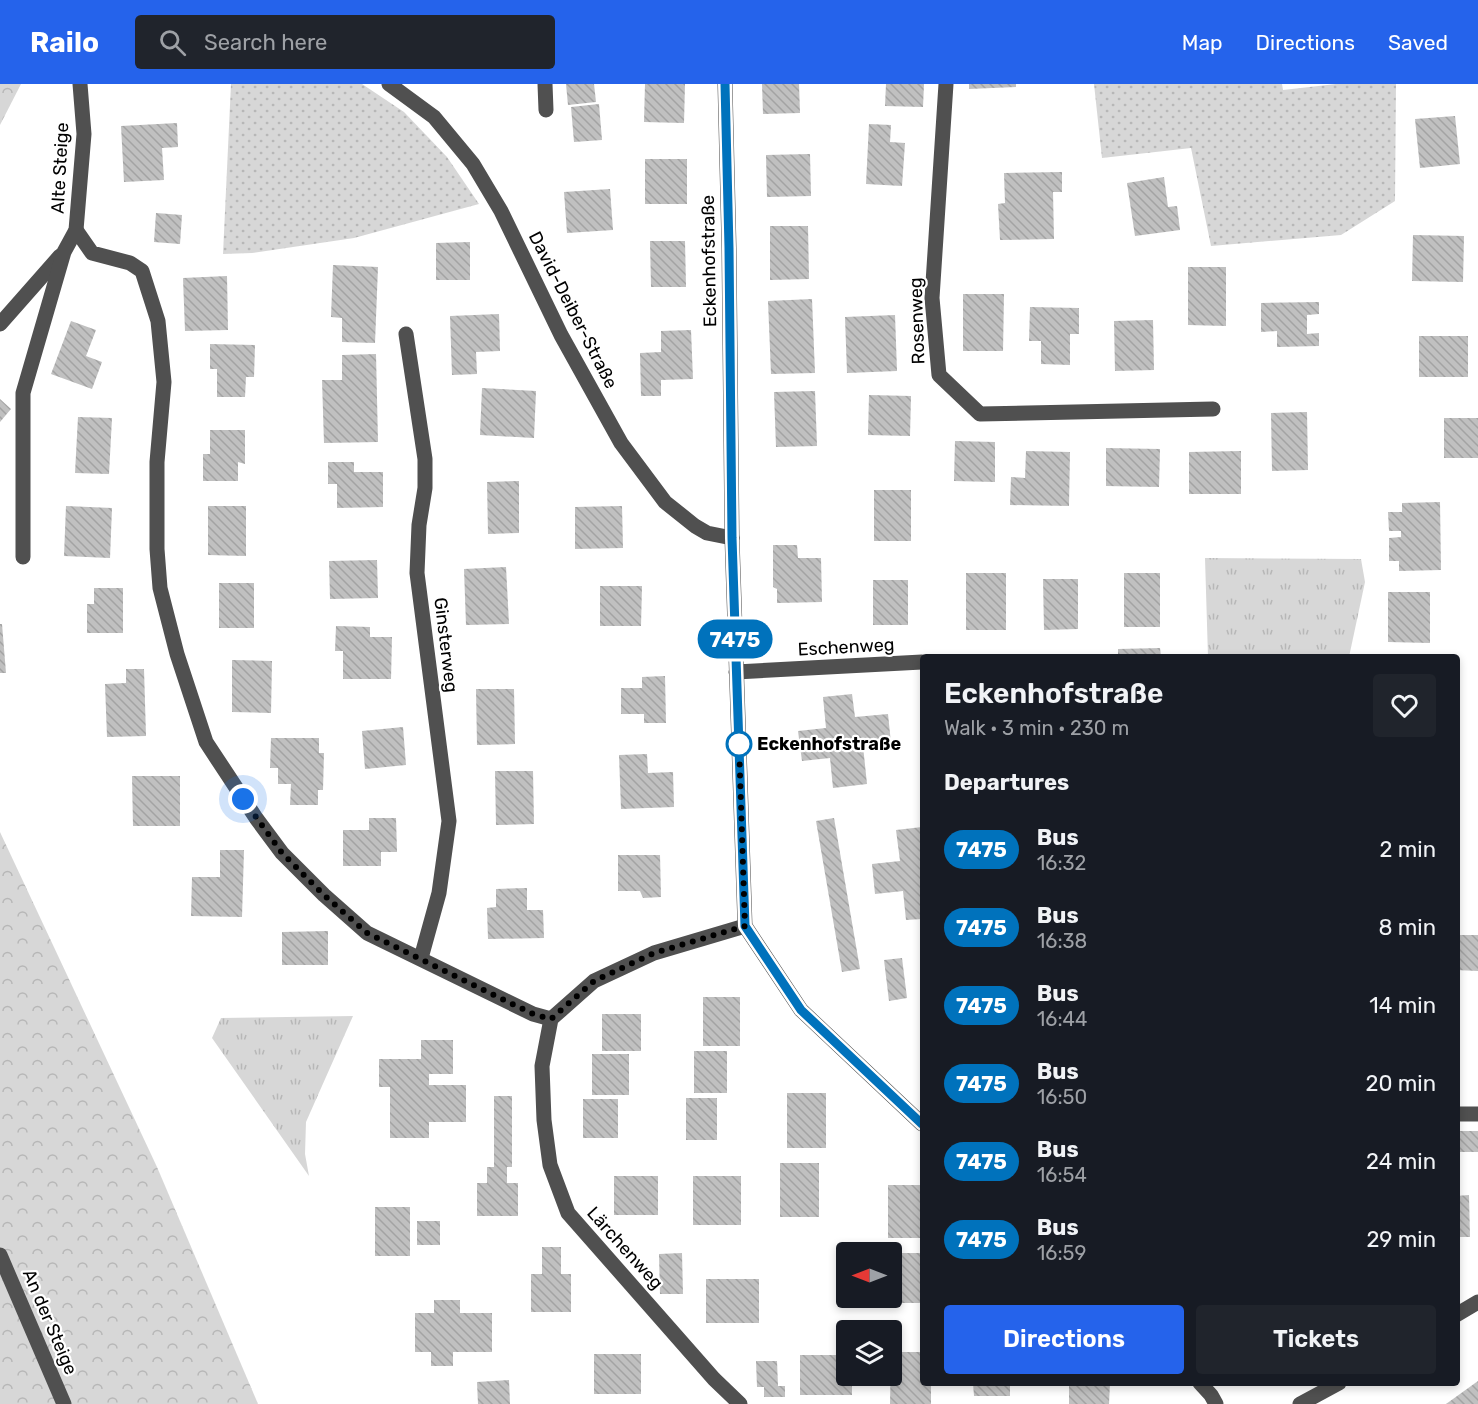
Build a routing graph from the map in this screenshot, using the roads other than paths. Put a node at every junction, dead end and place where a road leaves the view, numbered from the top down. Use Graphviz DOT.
graph roads {
  1 [pos="80,84"];
  2 [pos="388,84"];
  3 [pos="545,84"];
  4 [pos="725,84"];
  5 [pos="945,84"];
  6 [pos="546,110"];
  7 [pos="76,230"];
  8 [pos="64,252"];
  9 [pos="0,324"];
  10 [pos="406,334"];
  11 [pos="1213,409"];
  12 [pos="732,538"];
  13 [pos="23,557"];
  14 [pos="920,662"];
  15 [pos="736,672"];
  16 [pos="745,926"];
  17 [pos="421,958"];
  18 [pos="551,1019"];
  19 [pos="1460,1114"];
  20 [pos="1478,1114"];
  21 [pos="920,1122"];
  22 [pos="0,1255"];
  23 [pos="1478,1302"];
  24 [pos="1460,1313"];
  25 [pos="1203,1386"];
  26 [pos="1334,1386"];
  27 [pos="64,1404"];
  28 [pos="740,1404"];
  29 [pos="1216,1404"];
  30 [pos="1300,1404"];
  1 -- 7 [label="street, Alte Steige"];
  2 -- 12 [label="street, David-Deiber-Straße"];
  3 -- 6 [label="street"];
  4 -- 12 [label="street, Eckenhofstraße"];
  5 -- 11 [label="street, Rosenweg"];
  7 -- 8 [label="street, Alte Steige"];
  7 -- 17 [label="street"];
  8 -- 9 [label="street, Alte Steige"];
  8 -- 13 [label="street, Alte Steige"];
  10 -- 17 [label="street, Ginsterweg"];
  12 -- 15 [label="street, Eckenhofstraße"];
  14 -- 15 [label="street, Eschenweg"];
  15 -- 16 [label="street, Eckenhofstraße"];
  16 -- 18 [label="street"];
  16 -- 21 [label="street"];
  17 -- 18 [label="street"];
  18 -- 28 [label="street, Lärchenweg"];
  19 -- 20 [label="street"];
  22 -- 27 [label="street, An der Steige"];
  23 -- 24 [label="street"];
  25 -- 29 [label="street"];
  26 -- 30 [label="street"];
}
